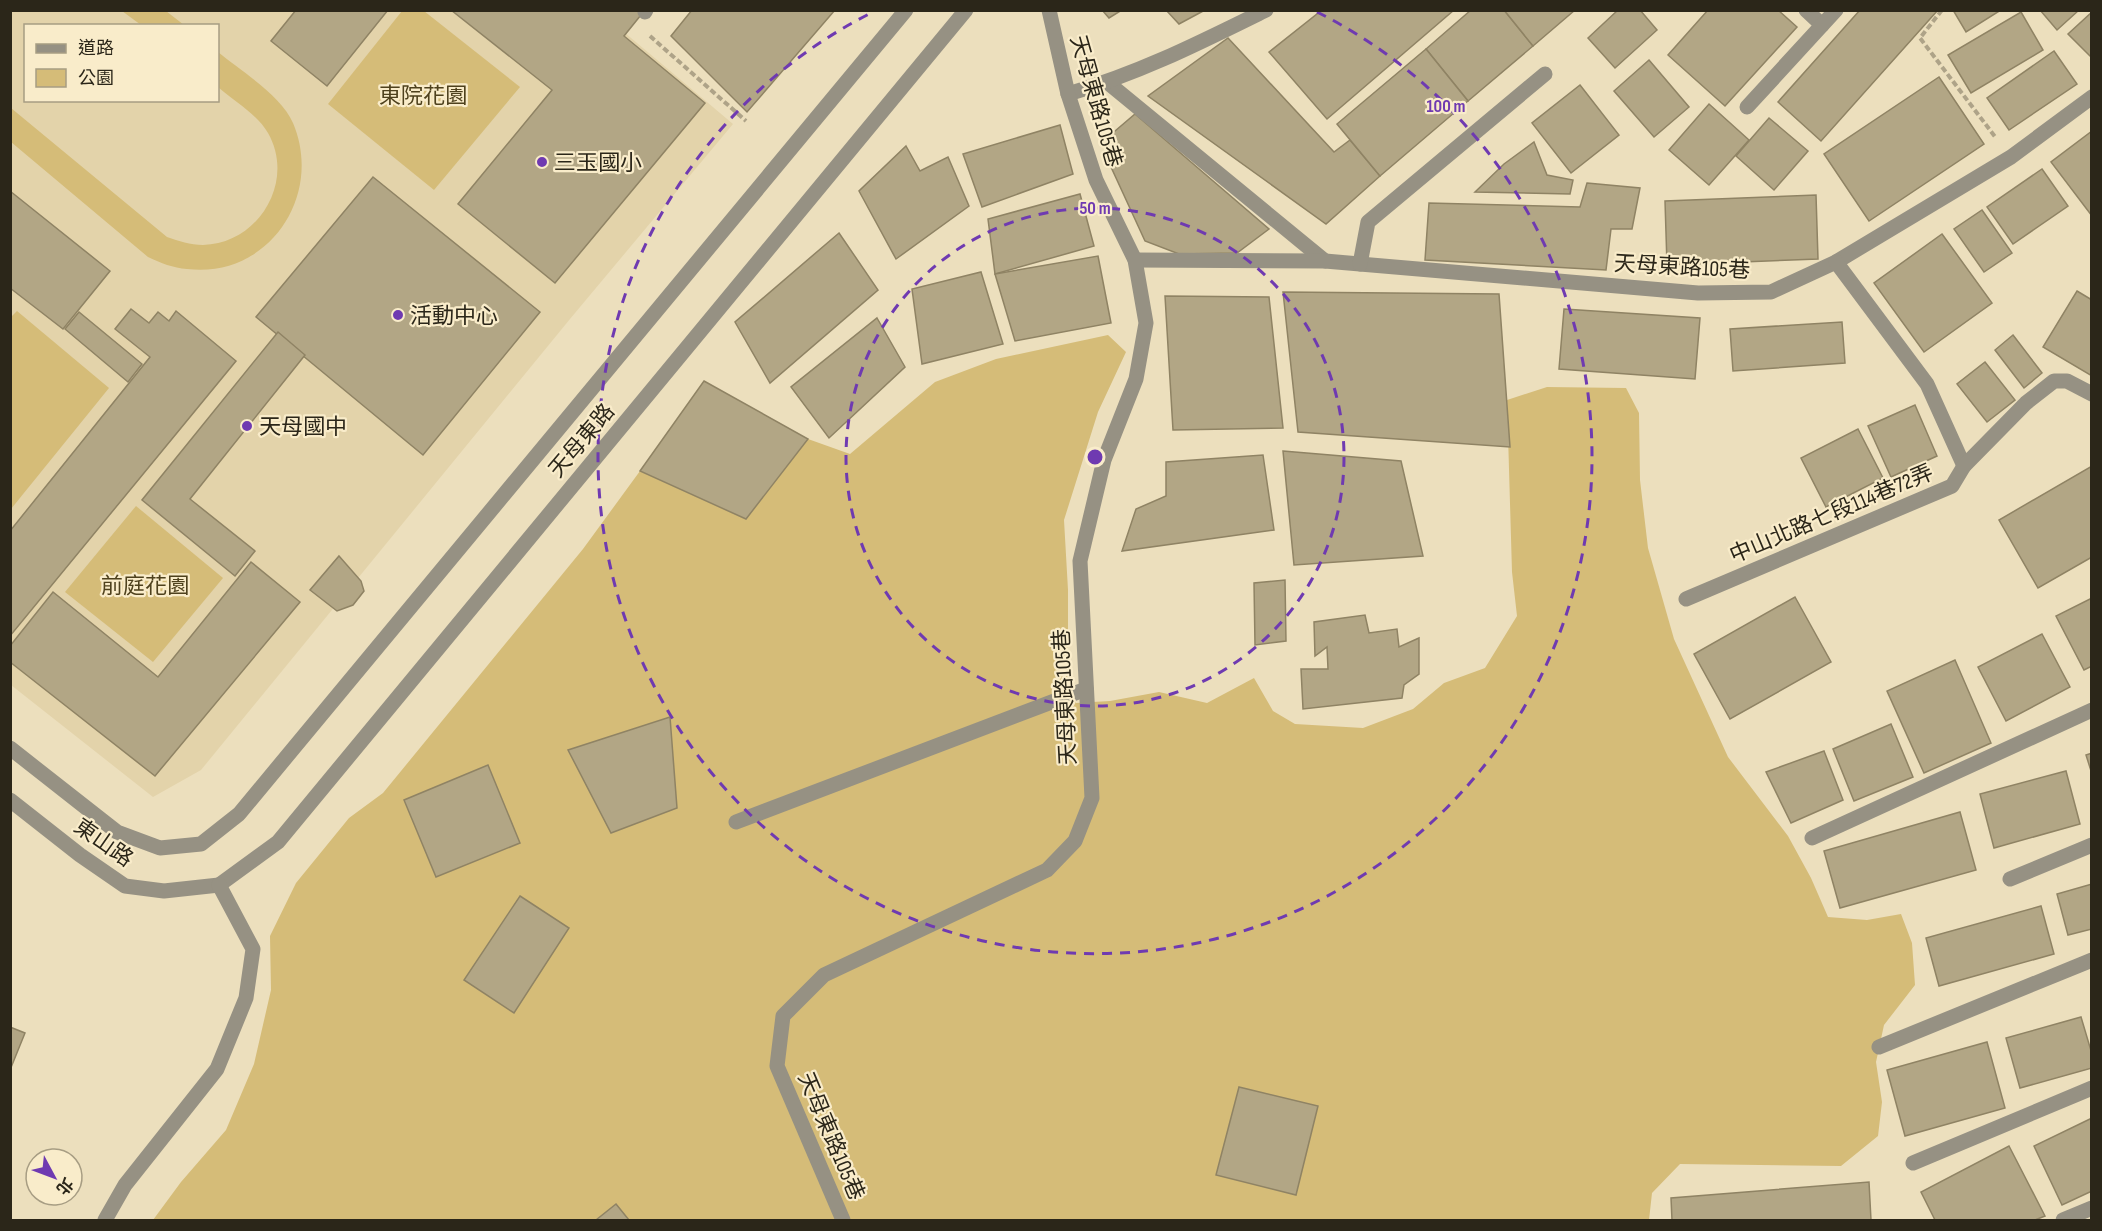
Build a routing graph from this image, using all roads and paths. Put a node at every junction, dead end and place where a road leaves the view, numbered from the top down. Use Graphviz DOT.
graph roads {
  1 [pos="906,10"];
  2 [pos="966,10"];
  3 [pos="1049,10"];
  4 [pos="1266,10"];
  5 [pos="1806,10"];
  6 [pos="1836,10"];
  7 [pos="1942,10"];
  8 [pos="646,11"];
  9 [pos="1822,25"];
  10 [pos="1545,74"];
  11 [pos="1107,82"];
  12 [pos="1068,94"];
  13 [pos="2091,97"];
  14 [pos="1747,107"];
  15 [pos="746,121"];
  16 [pos="2011,157"];
  17 [pos="1135,260"];
  18 [pos="1325,261"];
  19 [pos="1836,262"];
  20 [pos="1360,264"];
  21 [pos="2091,394"];
  22 [pos="1964,465"];
  23 [pos="1686,599"];
  24 [pos="1086,689"];
  25 [pos="2091,710"];
  26 [pos="10,748"];
  27 [pos="10,801"];
  28 [pos="736,822"];
  29 [pos="1812,838"];
  30 [pos="201,844"];
  31 [pos="2091,845"];
  32 [pos="2010,879"];
  33 [pos="219,885"];
  34 [pos="2091,960"];
  35 [pos="1879,1047"];
  36 [pos="2091,1088"];
  37 [pos="1913,1163"];
  38 [pos="2091,1208"];
  39 [pos="105,1221"];
  40 [pos="843,1221"];
  41 [pos="2062,1221"];
  1 -- 30 [label="street, 天母東路"];
  2 -- 33 [label="street, 天母東路"];
  3 -- 12 [label="street, 天母東路105巷"];
  4 -- 11 [label="street"];
  5 -- 9 [label="street"];
  6 -- 9 [label="street"];
  7 -- 16 [label="path"];
  8 -- 15 [label="path"];
  9 -- 14 [label="street"];
  10 -- 20 [label="street"];
  11 -- 12 [label="street"];
  11 -- 18 [label="street"];
  12 -- 17 [label="street, 天母東路105巷"];
  13 -- 16 [label="street, 天母東路105巷"];
  16 -- 19 [label="street, 天母東路105巷"];
  17 -- 18 [label="street, 天母東路105巷"];
  17 -- 24 [label="street, 天母東路105巷"];
  18 -- 20 [label="street, 天母東路105巷"];
  19 -- 20 [label="street, 天母東路105巷"];
  19 -- 22 [label="street"];
  21 -- 22 [label="street, 中山北路七段114巷72弄"];
  22 -- 23 [label="street, 中山北路七段114巷72弄"];
  24 -- 28 [label="street"];
  24 -- 40 [label="street, 天母東路105巷"];
  25 -- 29 [label="street"];
  26 -- 30 [label="street, 東山路"];
  27 -- 33 [label="street, 東山路"];
  31 -- 32 [label="street"];
  33 -- 39 [label="street"];
  34 -- 35 [label="street"];
  36 -- 37 [label="street"];
  38 -- 41 [label="street"];
}
